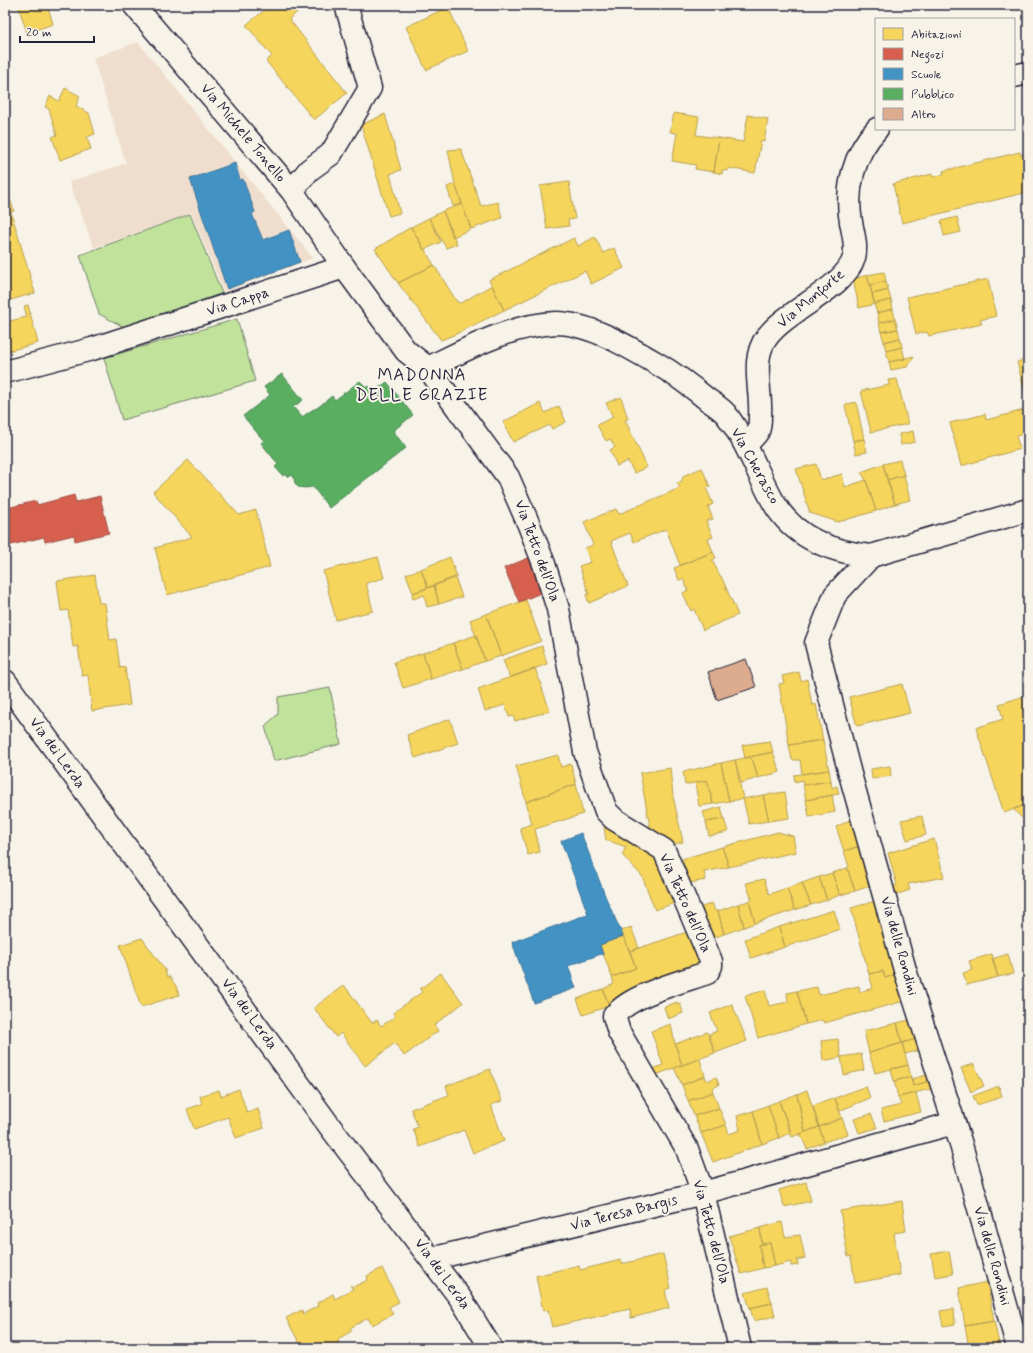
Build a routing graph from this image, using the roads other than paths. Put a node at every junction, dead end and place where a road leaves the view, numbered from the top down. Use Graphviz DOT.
graph roads {
  1 [pos="134,5"];
  2 [pos="346,5"];
  3 [pos="1028,73"];
  4 [pos="1015,76"];
  5 [pos="876,130"];
  6 [pos="292,191"];
  7 [pos="344,267"];
  8 [pos="428,368"];
  9 [pos="5,372"];
  10 [pos="746,445"];
  11 [pos="1028,510"];
  12 [pos="871,556"];
  13 [pos="5,681"];
  14 [pos="954,1123"];
  15 [pos="703,1193"];
  16 [pos="432,1259"];
  17 [pos="484,1346"];
  18 [pos="740,1348"];
  19 [pos="1018,1348"];
  1 -- 6 [label="street, Via Michele Tonello"];
  2 -- 6 [label="street"];
  3 -- 4 [label="street"];
  5 -- 10 [label="street, Via Monforte"];
  6 -- 7 [label="street, Via Michele Tonello"];
  7 -- 8 [label="street"];
  7 -- 9 [label="street, Via Cappa"];
  8 -- 10 [label="street, Via Cherasco"];
  8 -- 15 [label="street, Via Tetto dell'Ola"];
  10 -- 12 [label="street, Via Cherasco"];
  11 -- 12 [label="street, Via Cherasco"];
  12 -- 14 [label="street, Via delle Rondini"];
  13 -- 16 [label="street, Via dei Lerda"];
  14 -- 15 [label="street, Via Teresa Bargis"];
  14 -- 19 [label="street, Via delle Rondini"];
  15 -- 16 [label="street, Via Teresa Bargis"];
  15 -- 18 [label="street, Via Tetto dell'Ola"];
  16 -- 17 [label="street, Via dei Lerda"];
}
